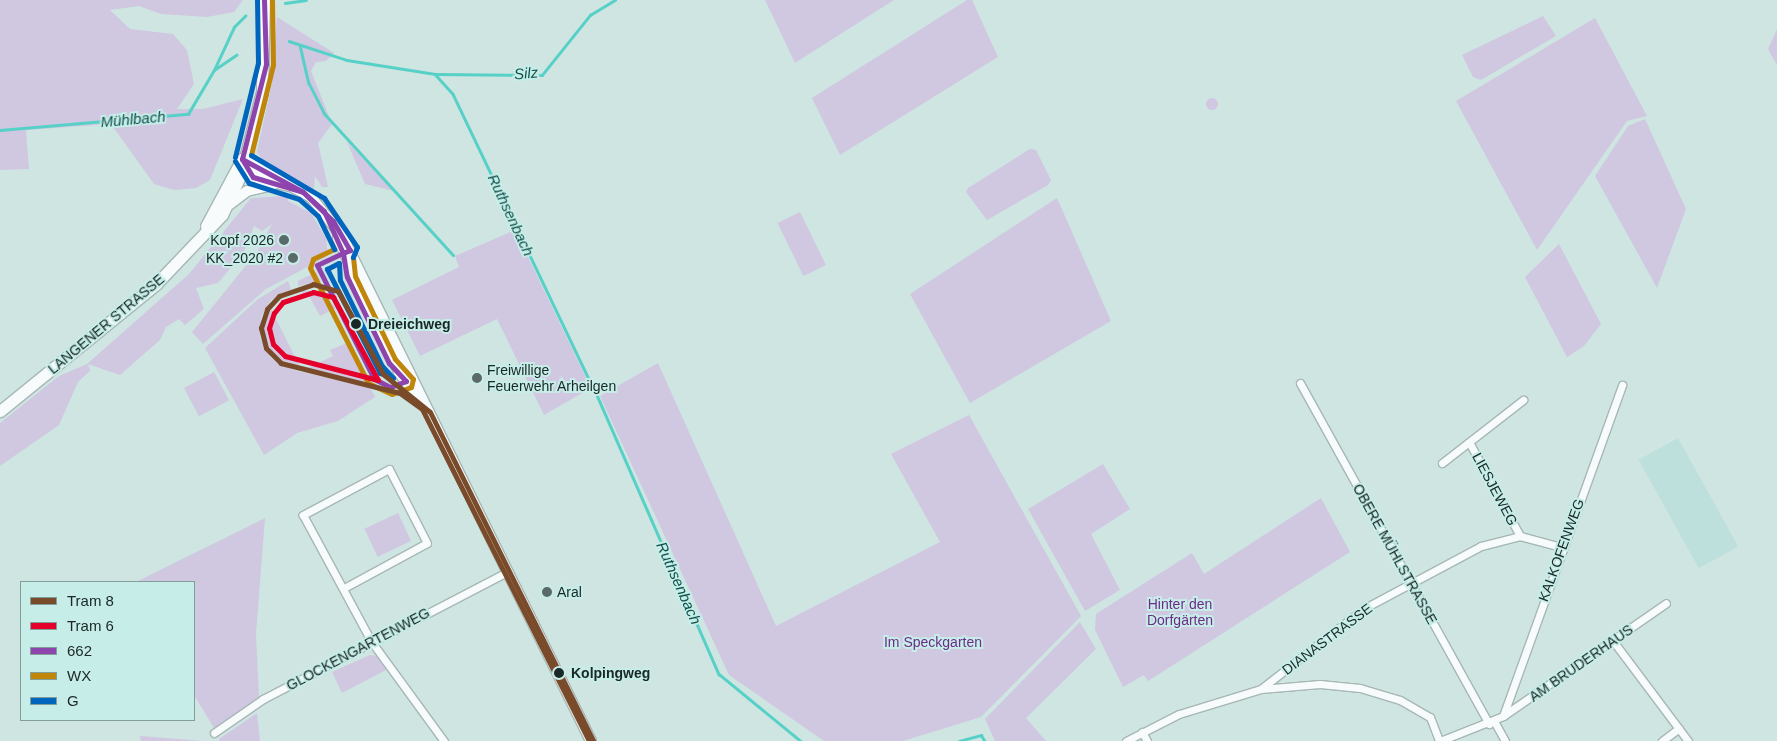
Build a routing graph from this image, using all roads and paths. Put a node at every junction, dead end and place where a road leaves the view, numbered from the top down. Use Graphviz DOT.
graph roads {
  1 [pos="264,0"];
  2 [pos="242,159"];
  3 [pos="276,184"];
  4 [pos="295,187"];
  5 [pos="226,207"];
  6 [pos="205,229"];
  7 [pos="1300,384"];
  8 [pos="1622,386"];
  9 [pos="1523,400"];
  10 [pos="0,411"];
  11 [pos="1469,442"];
  12 [pos="1442,463"];
  13 [pos="1520,536"];
  14 [pos="1561,547"];
  15 [pos="507,572"];
  16 [pos="1411,582"];
  17 [pos="344,588"];
  18 [pos="1666,603"];
  19 [pos="371,641"];
  20 [pos="1613,641"];
  21 [pos="1262,689"];
  22 [pos="1503,716"];
  23 [pos="1492,723"];
  24 [pos="1679,728"];
  25 [pos="1142,732"];
  26 [pos="214,733"];
  27 [pos="444,741"];
  28 [pos="591,741"];
  29 [pos="1126,741"];
  30 [pos="1148,741"];
  31 [pos="1440,741"];
  32 [pos="1505,741"];
  33 [pos="1662,741"];
  34 [pos="1688,741"];
  1 -- 2 [label="main road"];
  2 -- 3 [label="street"];
  2 -- 4 [label="street"];
  2 -- 5 [label="main road, LANGENER STRASSE"];
  2 -- 6 [label="main road, LANGENER STRASSE"];
  3 -- 4 [label="street"];
  3 -- 5 [label="street"];
  4 -- 15 [label="street"];
  5 -- 6 [label="main road, LANGENER STRASSE"];
  6 -- 10 [label="main road, LANGENER STRASSE"];
  7 -- 16 [label="street, OBERE MÜHLSTRASSE"];
  8 -- 14 [label="street, KALKOFENWEG"];
  9 -- 11 [label="street, LIESJEWEG"];
  11 -- 12 [label="street, LIESJEWEG"];
  11 -- 13 [label="street, LIESJEWEG"];
  13 -- 14 [label="street, DIANASTRASSE"];
  13 -- 16 [label="street, DIANASTRASSE"];
  14 -- 22 [label="street, KALKOFENWEG"];
  15 -- 19 [label="street, GLOCKENGARTENWEG"];
  15 -- 28 [label="street"];
  16 -- 21 [label="street, DIANASTRASSE"];
  16 -- 23 [label="street, OBERE MÜHLSTRASSE"];
  17 -- 17 [label="street"];
  17 -- 19 [label="street"];
  18 -- 20 [label="street, AM BRUDERHAUS"];
  19 -- 26 [label="street, GLOCKENGARTENWEG"];
  19 -- 27 [label="street"];
  20 -- 22 [label="street, AM BRUDERHAUS"];
  20 -- 24 [label="street"];
  21 -- 25 [label="street"];
  21 -- 31 [label="street"];
  22 -- 23 [label="street, AM BRUDERHAUS"];
  23 -- 31 [label="street, AM BRUDERHAUS"];
  23 -- 32 [label="street, OBERE MÜHLSTRASSE"];
  24 -- 33 [label="street"];
  24 -- 34 [label="street"];
  25 -- 29 [label="street"];
  25 -- 30 [label="street"];
}
